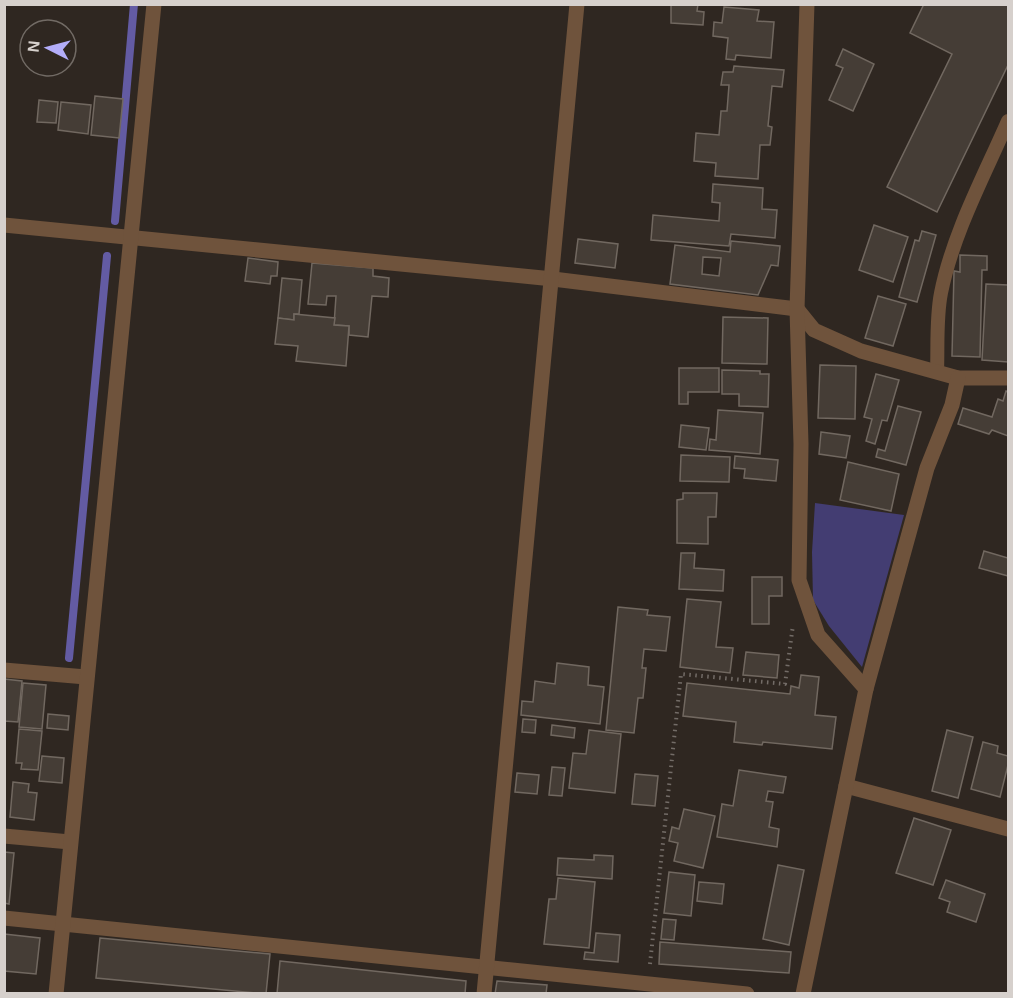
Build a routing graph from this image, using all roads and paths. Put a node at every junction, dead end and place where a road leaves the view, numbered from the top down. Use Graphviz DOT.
graph roads {
  1 [pos="154,4"];
  2 [pos="577,4"];
  3 [pos="807,4"];
  4 [pos="1008,121"];
  5 [pos="4,225"];
  6 [pos="132,238"];
  7 [pos="553,279"];
  8 [pos="797,309"];
  9 [pos="937,372"];
  10 [pos="958,378"];
  11 [pos="1008,378"];
  12 [pos="794,614"];
  13 [pos="4,670"];
  14 [pos="87,677"];
  15 [pos="866,689"];
  16 [pos="846,786"];
  17 [pos="1008,829"];
  18 [pos="4,836"];
  19 [pos="70,842"];
  20 [pos="4,918"];
  21 [pos="62,923"];
  22 [pos="487,967"];
  23 [pos="648,984"];
  24 [pos="56,993"];
  25 [pos="484,993"];
  26 [pos="747,993"];
  27 [pos="803,993"];
  1 -- 6 [label="street"];
  2 -- 7 [label="street"];
  3 -- 8 [label="street"];
  4 -- 9 [label="lane"];
  5 -- 6 [label="street"];
  6 -- 7 [label="street"];
  6 -- 14 [label="street"];
  7 -- 8 [label="street"];
  7 -- 22 [label="street"];
  8 -- 9 [label="street"];
  8 -- 15 [label="street"];
  9 -- 10 [label="street"];
  10 -- 11 [label="street"];
  10 -- 15 [label="street"];
  12 -- 23 [label="path"];
  13 -- 14 [label="street"];
  14 -- 19 [label="street"];
  15 -- 16 [label="street"];
  16 -- 17 [label="street"];
  16 -- 27 [label="street"];
  18 -- 19 [label="street"];
  19 -- 21 [label="street"];
  20 -- 21 [label="street"];
  21 -- 22 [label="street"];
  21 -- 24 [label="street"];
  22 -- 23 [label="street"];
  22 -- 25 [label="street"];
  23 -- 26 [label="street"];
}
